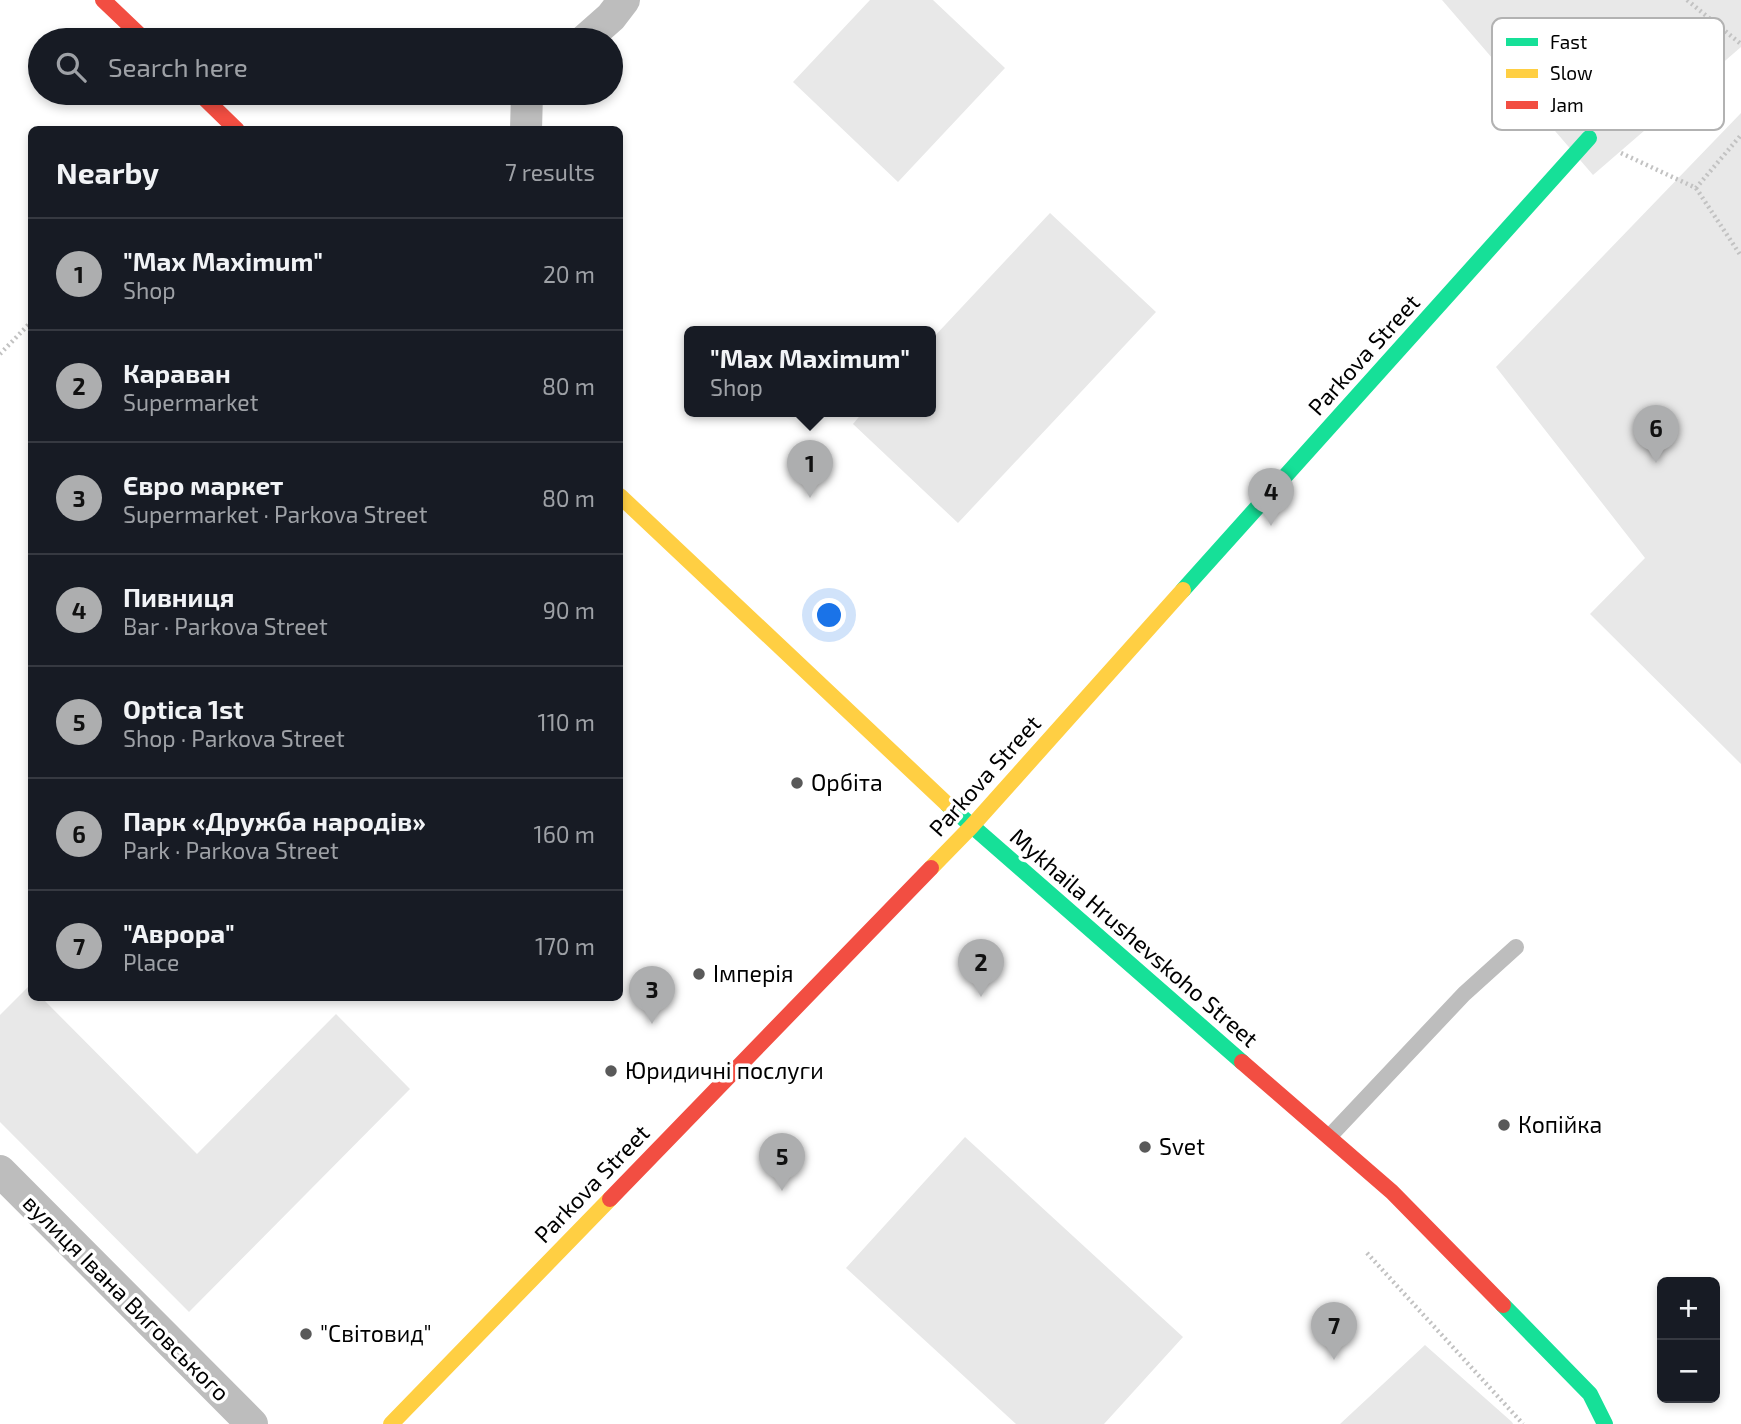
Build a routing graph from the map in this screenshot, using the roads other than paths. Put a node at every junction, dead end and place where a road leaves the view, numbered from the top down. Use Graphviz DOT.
graph roads {
  1 [pos="103,0"];
  2 [pos="624,0"];
  3 [pos="132,28"];
  4 [pos="599,28"];
  5 [pos="211,105"];
  6 [pos="527,105"];
  7 [pos="233,126"];
  8 [pos="526,126"];
  9 [pos="1589,138"];
  10 [pos="623,499"];
  11 [pos="971,827"];
  12 [pos="1516,947"];
  13 [pos="1329,1137"];
  14 [pos="0,1171"];
  15 [pos="252,1424"];
  16 [pos="391,1424"];
  17 [pos="1605,1424"];
  1 -- 3 [label="street"];
  2 -- 4 [label="street"];
  5 -- 7 [label="street"];
  6 -- 8 [label="street"];
  9 -- 11 [label="street, Parkova Street"];
  10 -- 11 [label="street, Mykhaila Hrushevskoho Street"];
  11 -- 13 [label="street, Mykhaila Hrushevskoho Street"];
  11 -- 16 [label="street, Parkova Street"];
  12 -- 13 [label="lane"];
  13 -- 17 [label="street, Mykhaila Hrushevskoho Street"];
  14 -- 15 [label="street, вулиця Івана Виговського"];
}
